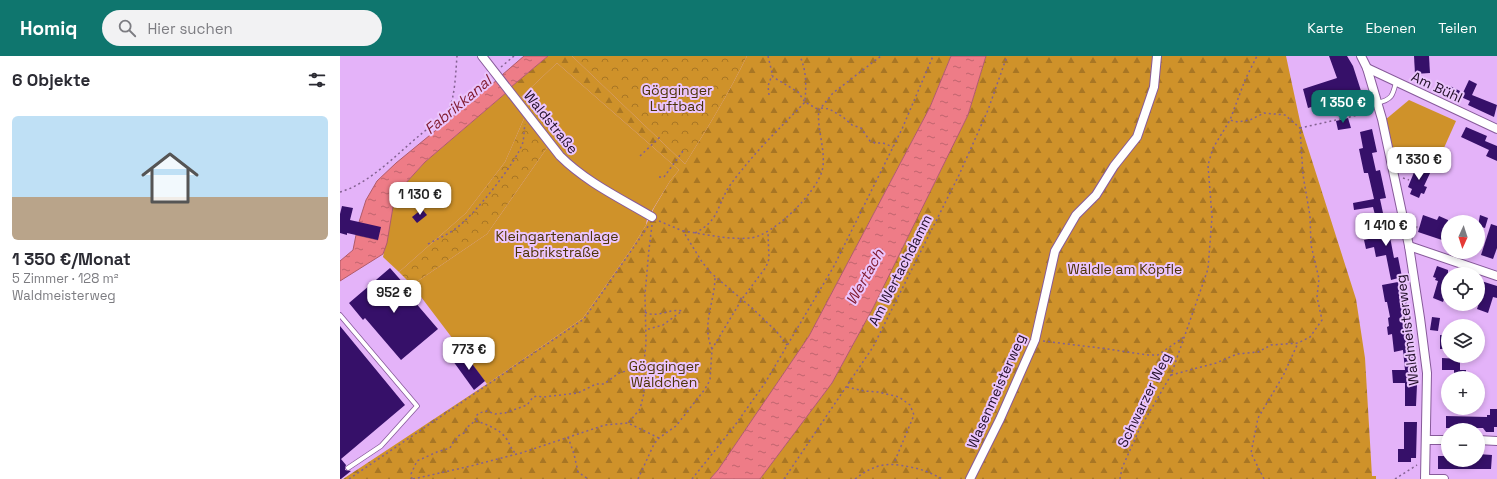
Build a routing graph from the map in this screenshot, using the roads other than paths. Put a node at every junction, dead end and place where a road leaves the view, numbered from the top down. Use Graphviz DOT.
graph roads {
  1 [pos="482,56"];
  2 [pos="1157,56"];
  3 [pos="1361,56"];
  4 [pos="1367,68"];
  5 [pos="1396,82"];
  6 [pos="1378,106"];
  7 [pos="1497,129"];
  8 [pos="652,217"];
  9 [pos="1409,246"];
  10 [pos="1497,276"];
  11 [pos="340,315"];
  12 [pos="1426,440"];
  13 [pos="1441,440"];
  14 [pos="1485,440"];
  15 [pos="1497,441"];
  16 [pos="348,468"];
  17 [pos="970,479"];
  18 [pos="1444,479"];
  1 -- 8 [label="street, Waldstraße"];
  2 -- 17 [label="street, Wasenmeisterweg"];
  3 -- 4 [label="street, Waldmeisterweg"];
  4 -- 5 [label="street, Am Bühl"];
  4 -- 6 [label="street, Waldmeisterweg"];
  5 -- 6 [label="lane"];
  5 -- 7 [label="street, Am Bühl"];
  6 -- 9 [label="street, Waldmeisterweg"];
  9 -- 10 [label="street"];
  9 -- 12 [label="street, Waldmeisterweg"];
  11 -- 16 [label="lane"];
  12 -- 13 [label="street"];
  12 -- 18 [label="street, Waldmeisterweg"];
  14 -- 15 [label="street"];
}
